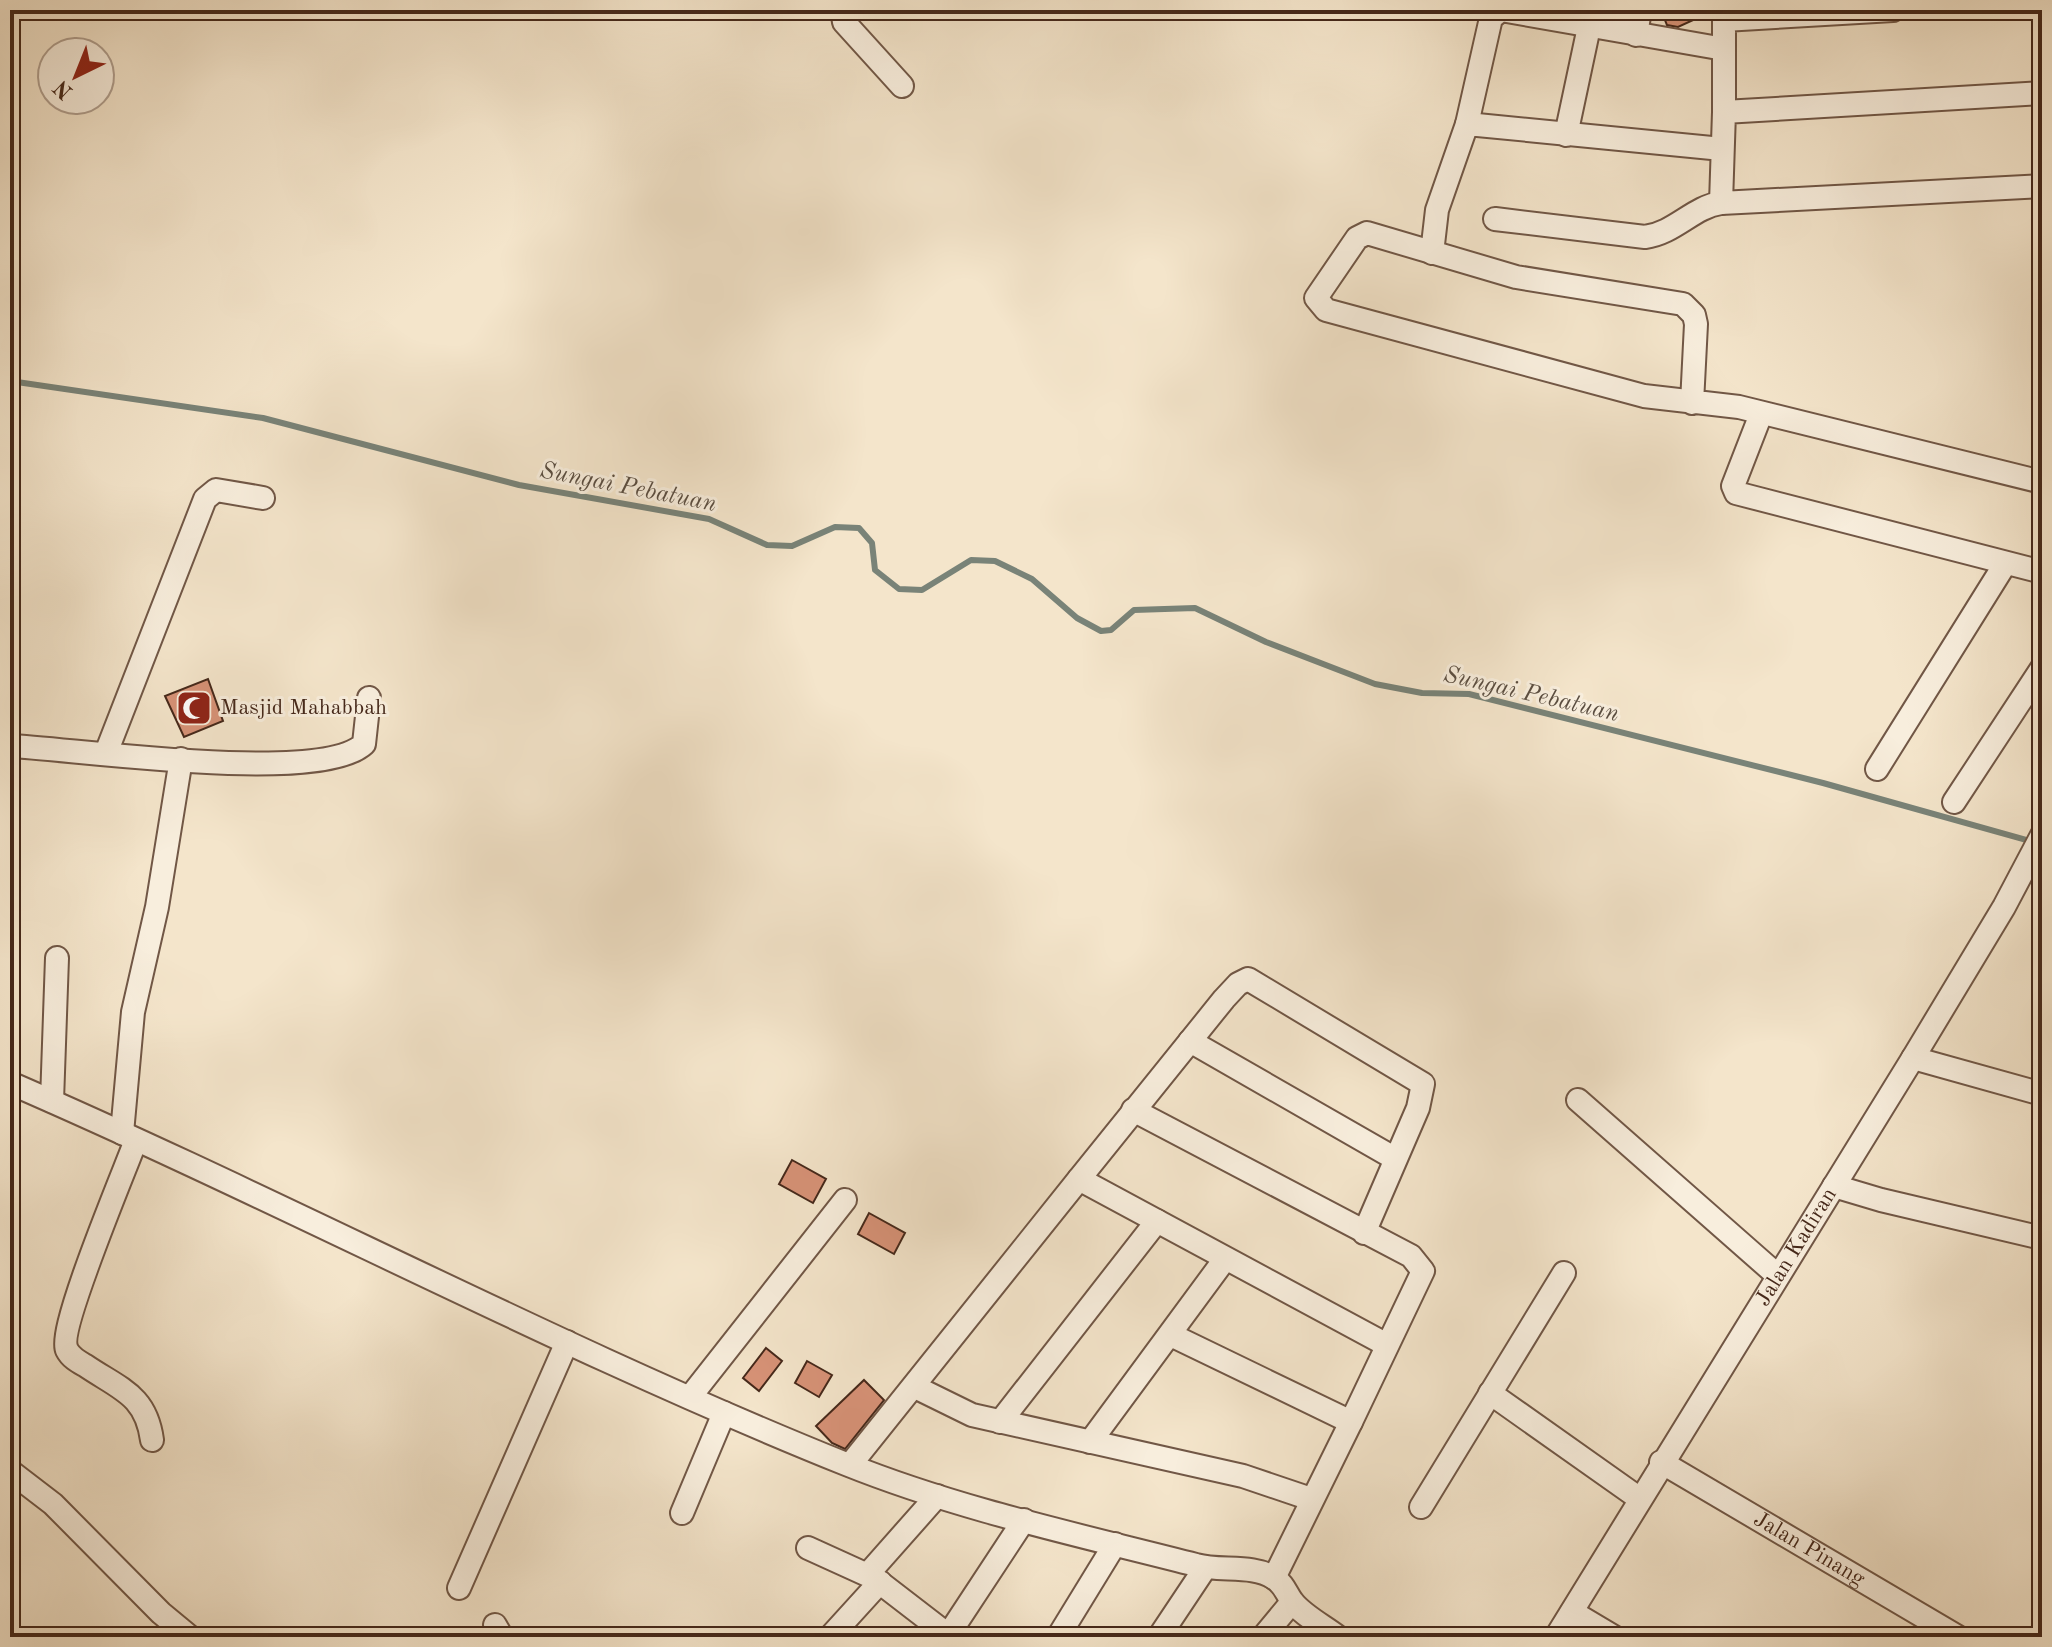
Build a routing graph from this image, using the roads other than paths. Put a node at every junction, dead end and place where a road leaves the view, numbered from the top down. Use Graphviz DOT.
graph roads {
  1 [pos="842,10"];
  2 [pos="1640,10"];
  3 [pos="1893,10"];
  4 [pos="1724,15"];
  5 [pos="1589,27"];
  6 [pos="1636,35"];
  7 [pos="1724,49"];
  8 [pos="902,86"];
  9 [pos="2042,93"];
  10 [pos="1724,112"];
  11 [pos="1467,124"];
  12 [pos="1566,135"];
  13 [pos="1722,149"];
  14 [pos="2042,186"];
  15 [pos="1721,203"];
  16 [pos="1495,219"];
  17 [pos="1432,253"];
  18 [pos="1692,403"];
  19 [pos="1761,414"];
  20 [pos="2042,482"];
  21 [pos="263,498"];
  22 [pos="2005,564"];
  23 [pos="2042,572"];
  24 [pos="2042,668"];
  25 [pos="369,698"];
  26 [pos="10,746"];
  27 [pos="106,753"];
  28 [pos="181,759"];
  29 [pos="1877,769"];
  30 [pos="1954,802"];
  31 [pos="2042,835"];
  32 [pos="2034,870"];
  33 [pos="57,958"];
  34 [pos="1190,1041"];
  35 [pos="1913,1058"];
  36 [pos="10,1083"];
  37 [pos="2042,1094"];
  38 [pos="1578,1100"];
  39 [pos="52,1101"];
  40 [pos="1133,1110"];
  41 [pos="129,1137"];
  42 [pos="1394,1158"];
  43 [pos="1079,1179"];
  44 [pos="1834,1186"];
  45 [pos="845,1200"];
  46 [pos="1157,1221"];
  47 [pos="1364,1233"];
  48 [pos="2042,1238"];
  49 [pos="1225,1259"];
  50 [pos="1564,1273"];
  51 [pos="1778,1276"];
  52 [pos="1171,1335"];
  53 [pos="567,1342"];
  54 [pos="1387,1345"];
  55 [pos="915,1387"];
  56 [pos="1490,1393"];
  57 [pos="690,1397"];
  58 [pos="724,1413"];
  59 [pos="1000,1422"];
  60 [pos="1351,1422"];
  61 [pos="152,1440"];
  62 [pos="1090,1442"];
  63 [pos="1661,1462"];
  64 [pos="850,1465"];
  65 [pos="10,1471"];
  66 [pos="937,1496"];
  67 [pos="1311,1499"];
  68 [pos="1640,1499"];
  69 [pos="1421,1507"];
  70 [pos="682,1513"];
  71 [pos="1024,1520"];
  72 [pos="1115,1544"];
  73 [pos="808,1548"];
  74 [pos="1205,1568"];
  75 [pos="874,1578"];
  76 [pos="1274,1578"];
  77 [pos="459,1588"];
  78 [pos="1292,1602"];
  79 [pos="1572,1612"];
  80 [pos="1944,1634"];
  81 [pos="948,1636"];
  82 [pos="190,1637"];
  83 [pos="830,1637"];
  84 [pos="1058,1637"];
  85 [pos="1159,1637"];
  86 [pos="1263,1637"];
  87 [pos="1338,1637"];
  88 [pos="1556,1637"];
  89 [pos="1614,1637"];
  1 -- 8 [label="street"];
  2 -- 6 [label="street"];
  3 -- 4 [label="street"];
  4 -- 7 [label="street"];
  5 -- 6 [label="street"];
  5 -- 11 [label="street"];
  5 -- 12 [label="street"];
  6 -- 7 [label="street"];
  7 -- 10 [label="street"];
  9 -- 10 [label="street"];
  10 -- 13 [label="street"];
  11 -- 12 [label="street"];
  11 -- 17 [label="street"];
  12 -- 13 [label="street"];
  13 -- 15 [label="street"];
  14 -- 15 [label="street"];
  15 -- 16 [label="street"];
  17 -- 18 [label="street"];
  17 -- 18 [label="street"];
  18 -- 19 [label="street"];
  19 -- 20 [label="street"];
  19 -- 22 [label="street"];
  21 -- 27 [label="street"];
  22 -- 23 [label="street"];
  22 -- 29 [label="street"];
  24 -- 30 [label="street"];
  25 -- 28 [label="street"];
  26 -- 27 [label="street"];
  27 -- 28 [label="street"];
  28 -- 41 [label="street"];
  31 -- 32 [label="street, Jalan Kadiran"];
  32 -- 35 [label="street, Jalan Kadiran"];
  33 -- 39 [label="street"];
  34 -- 40 [label="street"];
  34 -- 42 [label="street"];
  34 -- 42 [label="street"];
  35 -- 37 [label="street"];
  35 -- 44 [label="street, Jalan Kadiran"];
  36 -- 39 [label="street"];
  38 -- 51 [label="street"];
  39 -- 41 [label="street"];
  40 -- 43 [label="street"];
  40 -- 47 [label="street"];
  41 -- 53 [label="street"];
  41 -- 61 [label="street"];
  42 -- 47 [label="street"];
  43 -- 46 [label="street"];
  43 -- 55 [label="street"];
  44 -- 48 [label="street"];
  44 -- 51 [label="street, Jalan Kadiran"];
  45 -- 57 [label="street"];
  46 -- 49 [label="street"];
  46 -- 59 [label="street"];
  47 -- 54 [label="street"];
  49 -- 52 [label="street"];
  49 -- 54 [label="street"];
  50 -- 56 [label="street"];
  51 -- 63 [label="street, Jalan Kadiran"];
  52 -- 60 [label="street"];
  52 -- 62 [label="street"];
  53 -- 57 [label="street"];
  53 -- 77 [label="street"];
  54 -- 60 [label="street"];
  55 -- 59 [label="street"];
  55 -- 64 [label="street"];
  56 -- 68 [label="street"];
  56 -- 69 [label="street"];
  57 -- 58 [label="street"];
  58 -- 64 [label="street"];
  58 -- 70 [label="street"];
  59 -- 62 [label="street"];
  60 -- 67 [label="street"];
  62 -- 67 [label="street"];
  63 -- 68 [label="street, Jalan Kadiran"];
  63 -- 80 [label="street, Jalan Pinang"];
  64 -- 66 [label="street"];
  65 -- 82 [label="street"];
  66 -- 71 [label="street"];
  66 -- 75 [label="street"];
  67 -- 76 [label="street"];
  68 -- 79 [label="street, Jalan Kadiran"];
  71 -- 72 [label="street"];
  71 -- 81 [label="street"];
  72 -- 74 [label="street"];
  72 -- 84 [label="street"];
  73 -- 75 [label="street"];
  74 -- 76 [label="street"];
  74 -- 85 [label="street"];
  75 -- 81 [label="street"];
  75 -- 83 [label="street"];
  76 -- 78 [label="street"];
  78 -- 86 [label="street"];
  78 -- 87 [label="street"];
  79 -- 88 [label="street, Jalan Kadiran"];
  79 -- 89 [label="street"];
}
